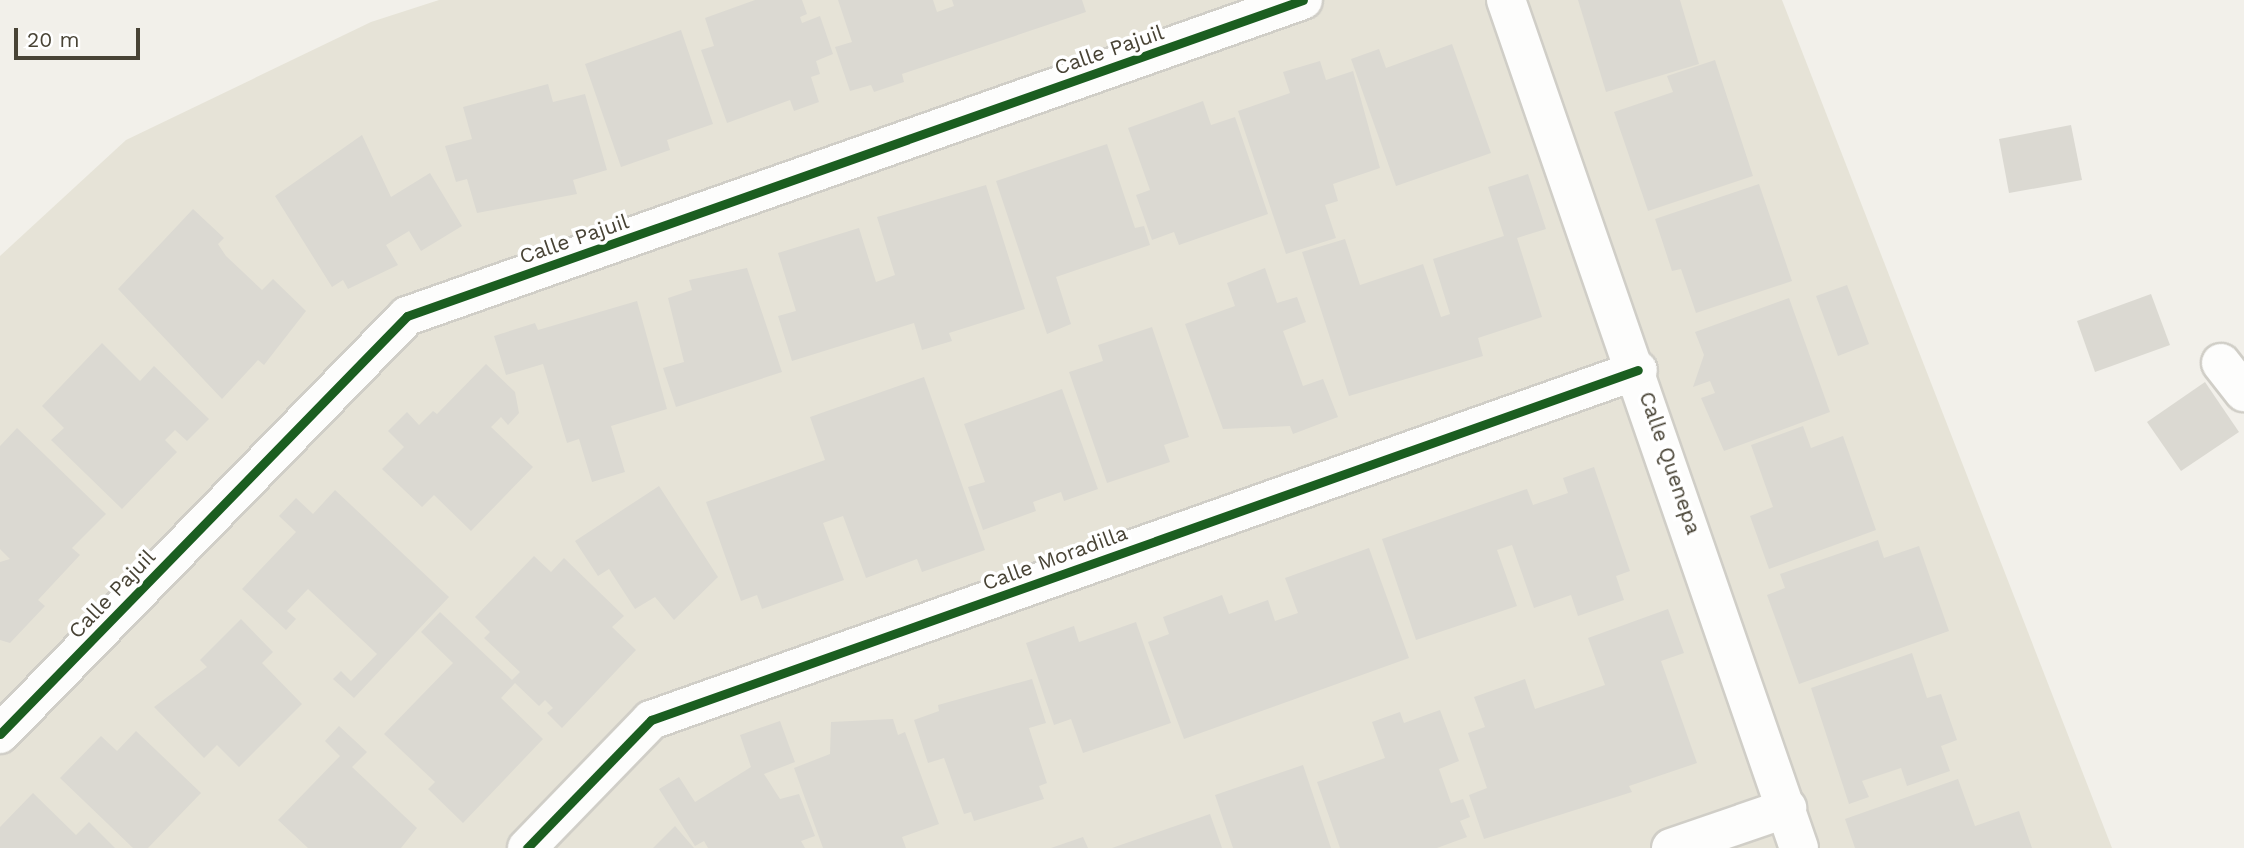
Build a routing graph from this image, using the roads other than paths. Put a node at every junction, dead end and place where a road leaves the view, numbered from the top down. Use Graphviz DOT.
graph roads {
  1 [pos="1303,0"];
  2 [pos="1507,0"];
  3 [pos="2221,363"];
  4 [pos="1638,370"];
  5 [pos="2244,392"];
  6 [pos="0,734"];
  7 [pos="1787,808"];
  8 [pos="527,848"];
  9 [pos="1671,848"];
  10 [pos="1799,848"];
  1 -- 6 [label="street, Calle Pajuil"];
  2 -- 4 [label="street, Calle Quenepa"];
  3 -- 5 [label="street"];
  4 -- 7 [label="street, Calle Quenepa"];
  4 -- 8 [label="street, Calle Moradilla"];
  7 -- 9 [label="street"];
  7 -- 10 [label="street, Calle Quenepa"];
}
